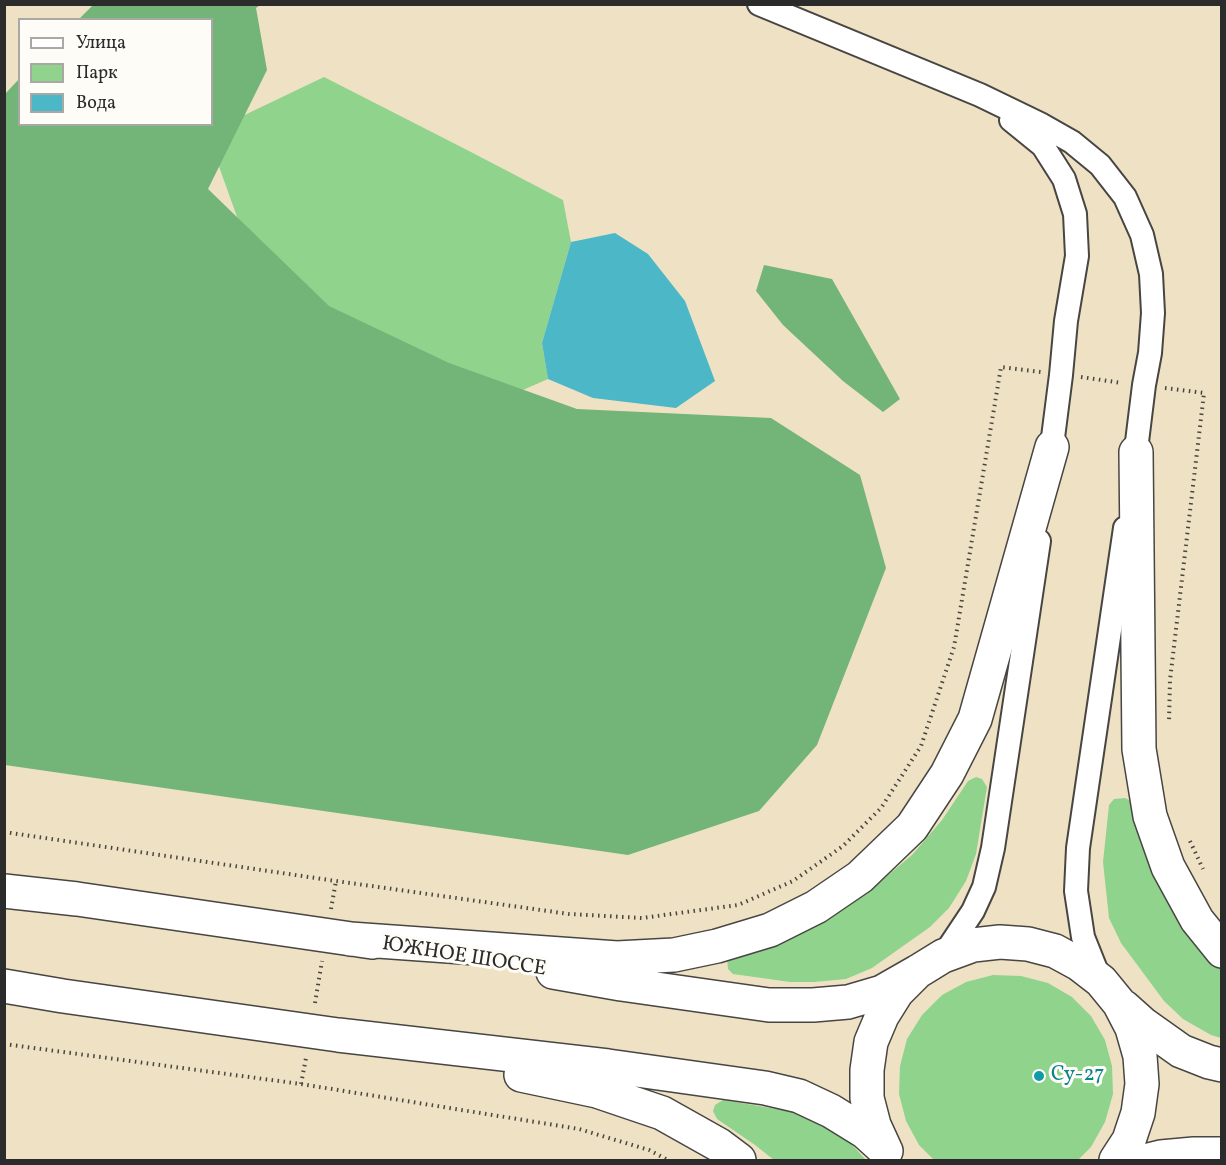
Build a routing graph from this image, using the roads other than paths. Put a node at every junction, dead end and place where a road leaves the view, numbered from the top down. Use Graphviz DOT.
graph roads {
  1 [pos="759,4"];
  2 [pos="981,95"];
  3 [pos="1052,447"];
  4 [pos="1136,452"];
  5 [pos="4,883"];
  6 [pos="4,891"];
  7 [pos="77,899"];
  8 [pos="338,937"];
  9 [pos="1221,951"];
  10 [pos="930,964"];
  11 [pos="4,986"];
  12 [pos="4,992"];
  13 [pos="1110,992"];
  14 [pos="63,996"];
  15 [pos="324,1033"];
  16 [pos="1221,1065"];
  17 [pos="1221,1154"];
  18 [pos="889,1156"];
  19 [pos="739,1161"];
  20 [pos="1116,1161"];
  21 [pos="1149,1161"];
  1 -- 2 [label="street"];
  2 -- 3 [label="street"];
  2 -- 4 [label="street"];
  3 -- 8 [label="main road"];
  3 -- 10 [label="street"];
  4 -- 9 [label="main road"];
  4 -- 13 [label="street"];
  5 -- 7 [label="street"];
  6 -- 7 [label="main road, ЮЖНОЕ ШОССЕ"];
  7 -- 8 [label="main road, ЮЖНОЕ ШОССЕ"];
  8 -- 10 [label="main road, ЮЖНОЕ ШОССЕ"];
  10 -- 13 [label="main road, ЮЖНОЕ ШОССЕ"];
  10 -- 18 [label="main road, ЮЖНОЕ ШОССЕ"];
  11 -- 14 [label="main road, ЮЖНОЕ ШОССЕ"];
  12 -- 14 [label="street"];
  13 -- 16 [label="main road, ЮЖНОЕ ШОССЕ"];
  13 -- 20 [label="main road, ЮЖНОЕ ШОССЕ"];
  14 -- 15 [label="main road, ЮЖНОЕ ШОССЕ"];
  15 -- 18 [label="main road, ЮЖНОЕ ШОССЕ"];
  15 -- 19 [label="main road"];
  17 -- 21 [label="main road"];
}
